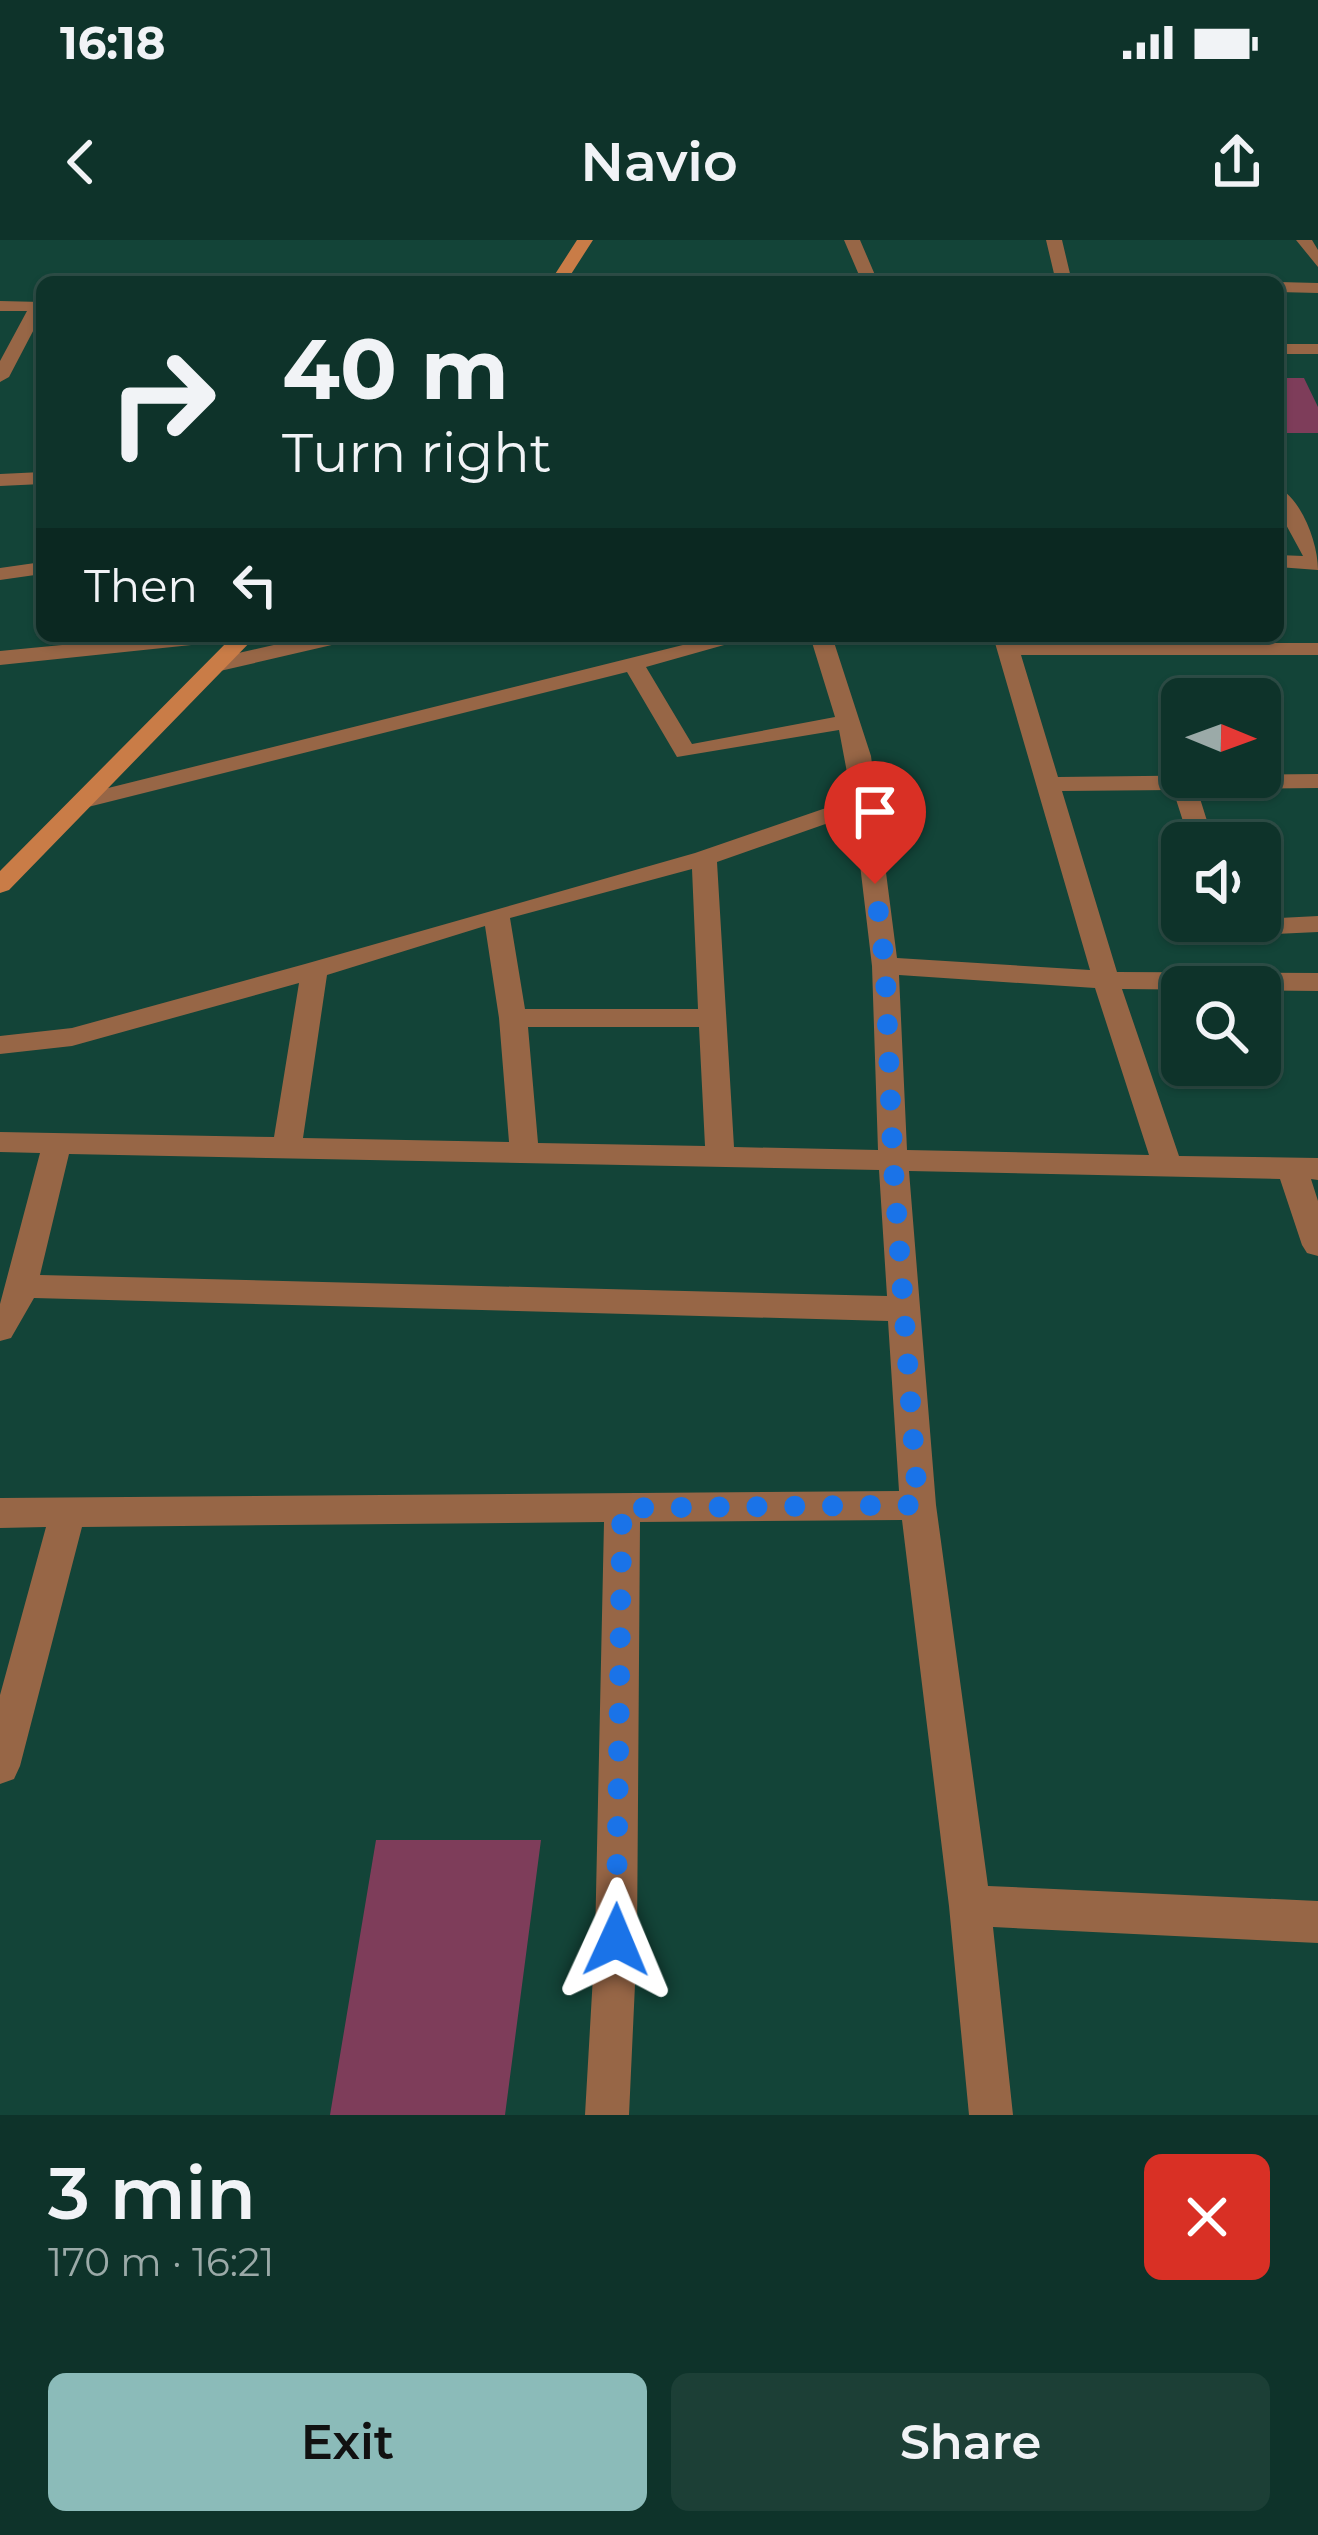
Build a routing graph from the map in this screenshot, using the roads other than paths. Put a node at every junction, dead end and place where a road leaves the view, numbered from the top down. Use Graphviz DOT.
graph roads {
  1 [pos="585,240"];
  2 [pos="853,240"];
  3 [pos="1054,240"];
  4 [pos="1304,240"];
  5 [pos="1318,262"];
  6 [pos="562,276"];
  7 [pos="867,276"];
  8 [pos="1063,276"];
  9 [pos="1284,287"];
  10 [pos="1318,287"];
  11 [pos="0,306"];
  12 [pos="36,306"];
  13 [pos="36,310"];
  14 [pos="1284,349"];
  15 [pos="1318,349"];
  16 [pos="0,377"];
  17 [pos="36,478"];
  18 [pos="0,480"];
  19 [pos="1284,504"];
  20 [pos="1284,561"];
  21 [pos="1317,563"];
  22 [pos="36,569"];
  23 [pos="0,574"];
  24 [pos="160,642"];
  25 [pos="240,642"];
  26 [pos="315,642"];
  27 [pos="638,642"];
  28 [pos="721,642"];
  29 [pos="822,642"];
  30 [pos="1006,642"];
  31 [pos="1318,649"];
  32 [pos="0,658"];
  33 [pos="643,661"];
  34 [pos="220,664"];
  35 [pos="851,721"];
  36 [pos="1281,781"];
  37 [pos="1318,781"];
  38 [pos="1161,782"];
  39 [pos="1050,784"];
  40 [pos="84,801"];
  41 [pos="866,802"];
  42 [pos="704,858"];
  43 [pos="0,885"];
  44 [pos="496,914"];
  45 [pos="1281,924"];
  46 [pos="1318,924"];
  47 [pos="885,966"];
  48 [pos="314,970"];
  49 [pos="1106,980"];
  50 [pos="1161,981"];
  51 [pos="1281,982"];
  52 [pos="1318,982"];
  53 [pos="513,1018"];
  54 [pos="710,1018"];
  55 [pos="0,1045"];
  56 [pos="0,1142"];
  57 [pos="57,1144"];
  58 [pos="287,1146"];
  59 [pos="524,1151"];
  60 [pos="720,1157"];
  61 [pos="893,1162"];
  62 [pos="1168,1167"];
  63 [pos="1305,1169"];
  64 [pos="1318,1245"];
  65 [pos="21,1286"];
  66 [pos="904,1310"];
  67 [pos="0,1330"];
  68 [pos="918,1505"];
  69 [pos="622,1508"];
  70 [pos="0,1513"];
  71 [pos="68,1513"];
  72 [pos="0,1766"];
  73 [pos="970,1906"];
  74 [pos="1318,1922"];
  75 [pos="608,2115"];
  76 [pos="991,2115"];
  1 -- 6 [label="main road"];
  2 -- 7 [label="street"];
  3 -- 8 [label="street"];
  4 -- 5 [label="street"];
  9 -- 10 [label="street"];
  11 -- 12 [label="street"];
  13 -- 16 [label="street"];
  14 -- 15 [label="street"];
  17 -- 18 [label="street"];
  19 -- 21 [label="street"];
  20 -- 21 [label="street"];
  22 -- 23 [label="street"];
  24 -- 32 [label="street"];
  25 -- 34 [label="main road"];
  26 -- 34 [label="street"];
  27 -- 33 [label="street"];
  28 -- 33 [label="street"];
  29 -- 35 [label="street"];
  30 -- 31 [label="street"];
  30 -- 39 [label="street"];
  33 -- 35 [label="street"];
  33 -- 40 [label="street"];
  34 -- 40 [label="main road"];
  35 -- 41 [label="street"];
  36 -- 37 [label="street"];
  38 -- 39 [label="street"];
  39 -- 49 [label="street"];
  40 -- 43 [label="main road"];
  41 -- 42 [label="street"];
  41 -- 47 [label="street"];
  42 -- 44 [label="street"];
  42 -- 54 [label="street"];
  44 -- 48 [label="street"];
  44 -- 53 [label="street"];
  45 -- 46 [label="street"];
  47 -- 49 [label="street"];
  47 -- 61 [label="street"];
  48 -- 55 [label="street"];
  48 -- 58 [label="street"];
  49 -- 50 [label="street"];
  49 -- 62 [label="street"];
  51 -- 52 [label="street"];
  53 -- 54 [label="street"];
  53 -- 59 [label="street"];
  54 -- 60 [label="street"];
  56 -- 57 [label="street"];
  57 -- 58 [label="street"];
  57 -- 65 [label="street"];
  58 -- 59 [label="street"];
  59 -- 60 [label="street"];
  60 -- 61 [label="street"];
  61 -- 62 [label="street"];
  61 -- 66 [label="street"];
  62 -- 63 [label="street"];
  63 -- 64 [label="street"];
  65 -- 66 [label="street"];
  65 -- 67 [label="street"];
  66 -- 68 [label="street"];
  68 -- 69 [label="street"];
  68 -- 73 [label="street"];
  69 -- 71 [label="street"];
  69 -- 75 [label="street"];
  70 -- 71 [label="street"];
  71 -- 72 [label="street"];
  73 -- 74 [label="street"];
  73 -- 76 [label="street"];
}
